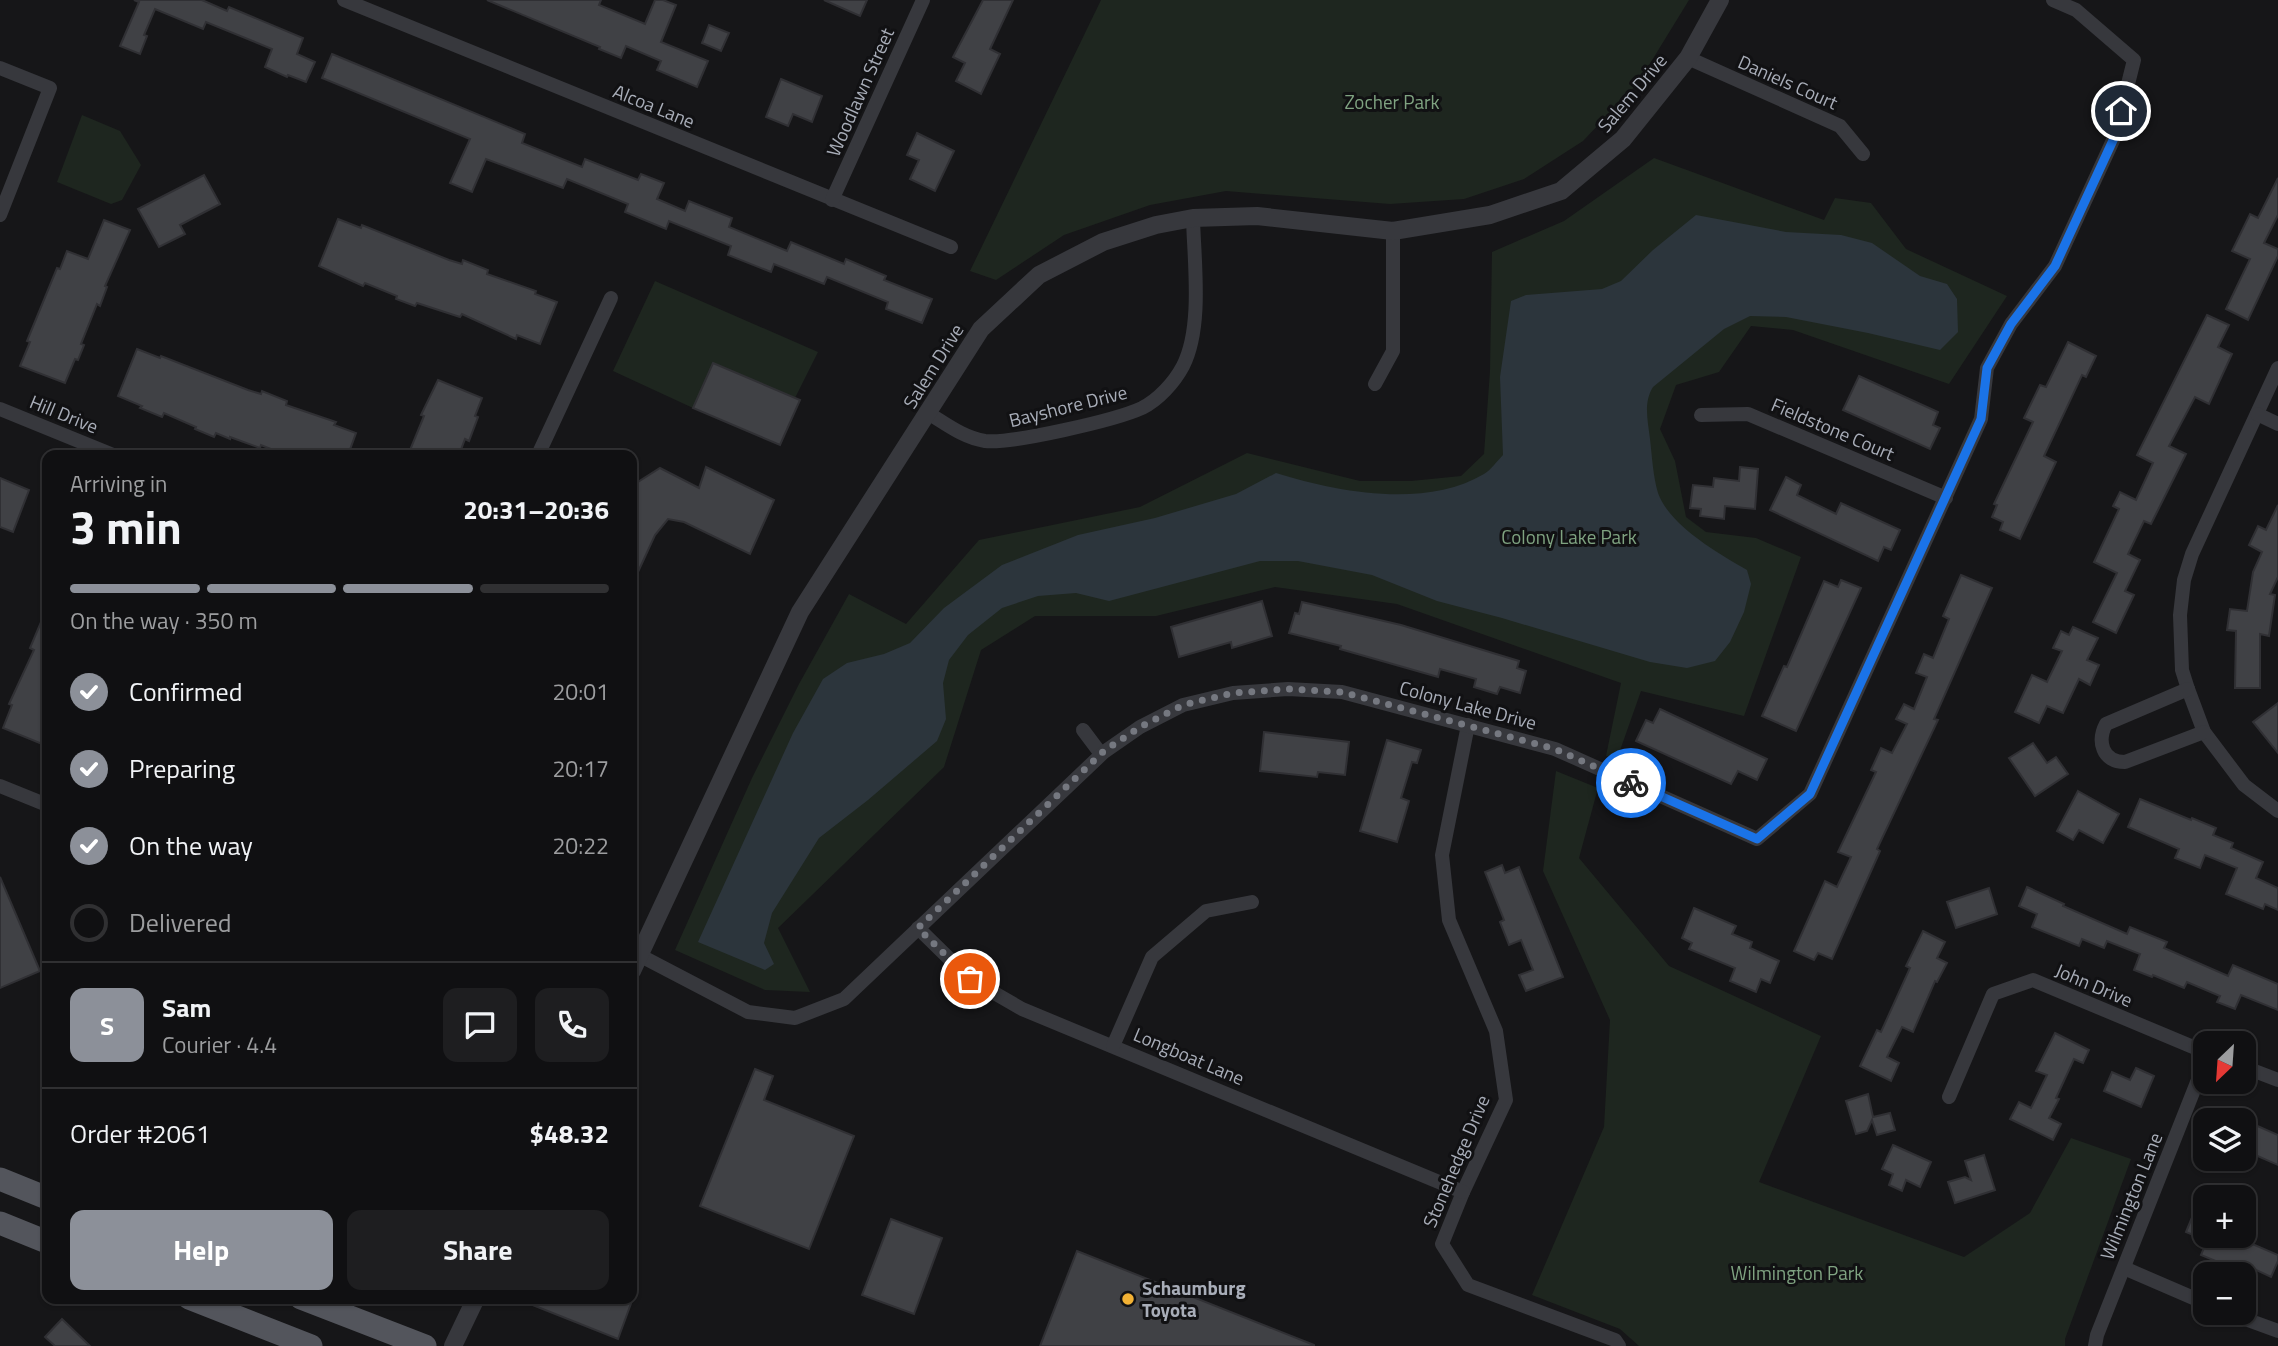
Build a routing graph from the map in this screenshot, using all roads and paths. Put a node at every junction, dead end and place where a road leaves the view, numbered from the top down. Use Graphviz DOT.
graph roads {
  1 [pos="344,0"];
  2 [pos="923,0"];
  3 [pos="1720,0"];
  4 [pos="2053,0"];
  5 [pos="1688,58"];
  6 [pos="0,68"];
  7 [pos="1863,154"];
  8 [pos="832,200"];
  9 [pos="0,215"];
  10 [pos="1193,218"];
  11 [pos="1393,231"];
  12 [pos="951,247"];
  13 [pos="611,298"];
  14 [pos="2278,368"];
  15 [pos="1375,384"];
  16 [pos="0,410"];
  17 [pos="928,413"];
  18 [pos="2257,414"];
  19 [pos="1701,415"];
  20 [pos="2278,424"];
  21 [pos="100,450"];
  22 [pos="540,450"];
  23 [pos="1946,498"];
  24 [pos="2188,690"];
  25 [pos="1468,725"];
  26 [pos="1083,730"];
  27 [pos="2204,732"];
  28 [pos="1101,754"];
  29 [pos="0,786"];
  30 [pos="42,803"];
  31 [pos="2278,811"];
  32 [pos="1252,902"];
  33 [pos="918,928"];
  34 [pos="637,961"];
  35 [pos="637,963"];
  36 [pos="1114,1046"];
  37 [pos="2193,1047"];
  38 [pos="2256,1072"];
  39 [pos="2278,1080"];
  40 [pos="2193,1093"];
  41 [pos="1949,1097"];
  42 [pos="0,1179"];
  43 [pos="1463,1192"];
  44 [pos="42,1196"];
  45 [pos="0,1223"];
  46 [pos="42,1240"];
  47 [pos="2124,1268"];
  48 [pos="2193,1298"];
  49 [pos="204,1304"];
  50 [pos="316,1304"];
  51 [pos="473,1304"];
  52 [pos="2256,1323"];
  53 [pos="2278,1331"];
  54 [pos="311,1346"];
  55 [pos="425,1346"];
  56 [pos="453,1346"];
  57 [pos="1619,1346"];
  58 [pos="2095,1346"];
  1 -- 8 [label="street, Alcoa Lane"];
  2 -- 8 [label="street, Woodlawn Street"];
  3 -- 5 [label="street, Salem Drive"];
  4 -- 23 [label="street, Colony Lake Drive"];
  5 -- 7 [label="street, Daniels Court"];
  5 -- 11 [label="street, Salem Drive"];
  6 -- 9 [label="street"];
  8 -- 12 [label="street, Alcoa Lane"];
  10 -- 11 [label="street, Salem Drive"];
  10 -- 17 [label="street, Salem Drive"];
  10 -- 17 [label="street, Bayshore Drive"];
  11 -- 15 [label="street"];
  13 -- 22 [label="street"];
  14 -- 18 [label="street"];
  16 -- 21 [label="street, Hill Drive"];
  17 -- 34 [label="street, Salem Drive"];
  18 -- 20 [label="street"];
  18 -- 24 [label="street"];
  19 -- 23 [label="street, Fieldstone Court"];
  23 -- 25 [label="street, Colony Lake Drive"];
  24 -- 27 [label="street"];
  24 -- 27 [label="street"];
  25 -- 28 [label="street, Colony Lake Drive"];
  25 -- 43 [label="street, Stonehedge Drive"];
  26 -- 28 [label="street"];
  27 -- 31 [label="street"];
  28 -- 33 [label="street, Colony Lake Drive"];
  29 -- 30 [label="street"];
  32 -- 36 [label="street"];
  33 -- 35 [label="street, Colony Lake Drive"];
  33 -- 36 [label="street, Longboat Lane"];
  36 -- 43 [label="street, Longboat Lane"];
  37 -- 41 [label="street, John Drive"];
  38 -- 39 [label="street"];
  40 -- 47 [label="street, Wilmington Lane"];
  42 -- 44 [label="main road"];
  43 -- 57 [label="street, Stonehedge Drive"];
  45 -- 46 [label="main road"];
  47 -- 48 [label="street"];
  47 -- 58 [label="street, Wilmington Lane"];
  49 -- 54 [label="main road"];
  50 -- 55 [label="main road"];
  51 -- 56 [label="street"];
  52 -- 53 [label="street"];
}
